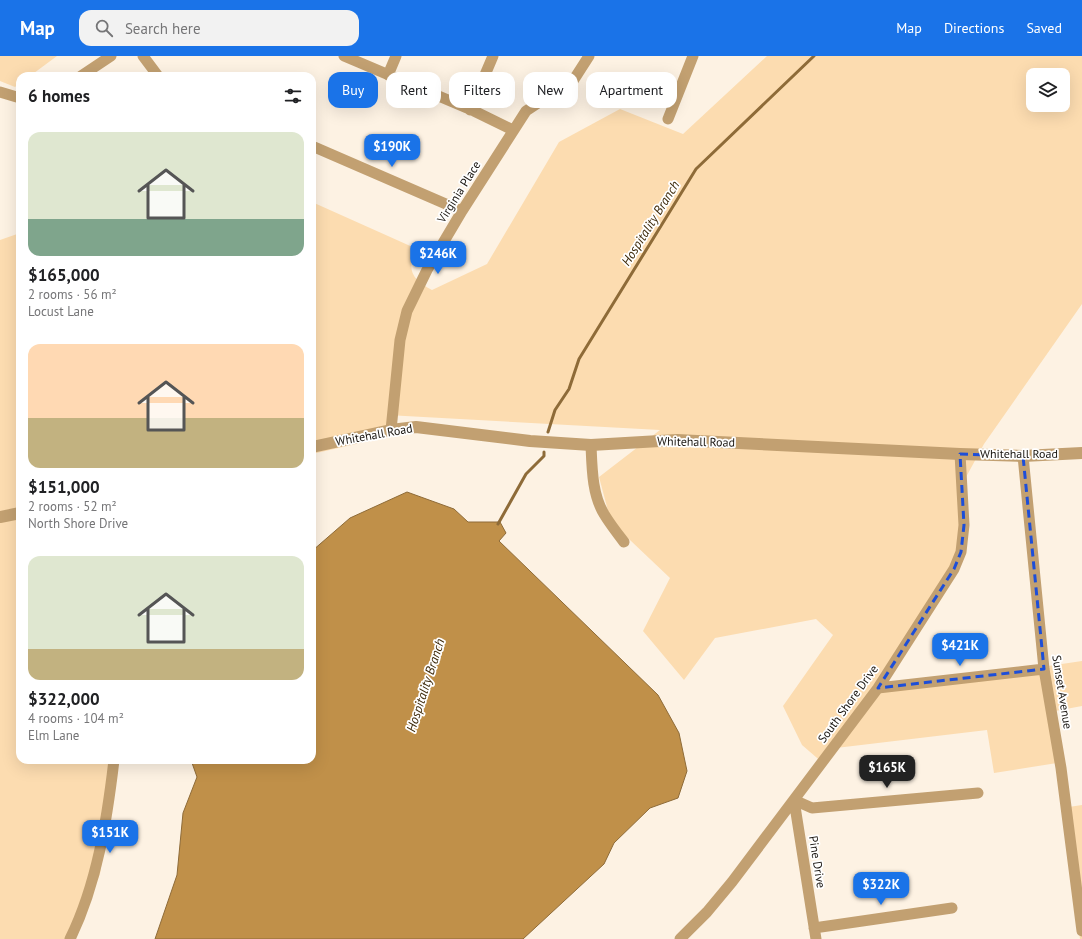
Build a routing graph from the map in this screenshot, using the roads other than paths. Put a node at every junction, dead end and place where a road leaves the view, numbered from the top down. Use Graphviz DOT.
graph roads {
  1 [pos="111,56"];
  2 [pos="143,56"];
  3 [pos="344,56"];
  4 [pos="396,56"];
  5 [pos="493,56"];
  6 [pos="589,56"];
  7 [pos="693,56"];
  8 [pos="87,72"];
  9 [pos="155,72"];
  10 [pos="389,72"];
  11 [pos="386,74"];
  12 [pos="0,92"];
  13 [pos="16,97"];
  14 [pos="441,98"];
  15 [pos="470,110"];
  16 [pos="668,119"];
  17 [pos="513,130"];
  18 [pos="316,148"];
  19 [pos="462,211"];
  20 [pos="391,430"];
  21 [pos="591,445"];
  22 [pos="316,446"];
  23 [pos="1082,453"];
  24 [pos="960,454"];
  25 [pos="1023,456"];
  26 [pos="16,514"];
  27 [pos="0,517"];
  28 [pos="624,542"];
  29 [pos="1044,669"];
  30 [pos="878,688"];
  31 [pos="114,764"];
  32 [pos="978,792"];
  33 [pos="794,800"];
  34 [pos="952,908"];
  35 [pos="1082,931"];
  36 [pos="815,936"];
  37 [pos="70,939"];
  38 [pos="680,939"];
  1 -- 8 [label="street"];
  2 -- 9 [label="street"];
  3 -- 11 [label="street"];
  4 -- 10 [label="street"];
  5 -- 15 [label="street"];
  6 -- 17 [label="street, Virginia Place"];
  7 -- 16 [label="street"];
  12 -- 13 [label="street"];
  14 -- 15 [label="street"];
  15 -- 17 [label="street"];
  17 -- 19 [label="street, Virginia Place"];
  18 -- 19 [label="street"];
  19 -- 20 [label="street, Virginia Place"];
  20 -- 21 [label="street, Whitehall Road"];
  20 -- 22 [label="street, Whitehall Road"];
  21 -- 24 [label="street, Whitehall Road"];
  21 -- 28 [label="street"];
  23 -- 25 [label="street, Whitehall Road"];
  24 -- 25 [label="street, Whitehall Road"];
  24 -- 30 [label="street, South Shore Drive"];
  25 -- 29 [label="street, Sunset Avenue"];
  26 -- 27 [label="street"];
  29 -- 30 [label="street"];
  29 -- 35 [label="street, Sunset Avenue"];
  30 -- 33 [label="street, South Shore Drive"];
  31 -- 37 [label="street"];
  32 -- 33 [label="street"];
  33 -- 36 [label="street, Pine Drive"];
  33 -- 38 [label="street, South Shore Drive"];
  34 -- 36 [label="street"];
}
